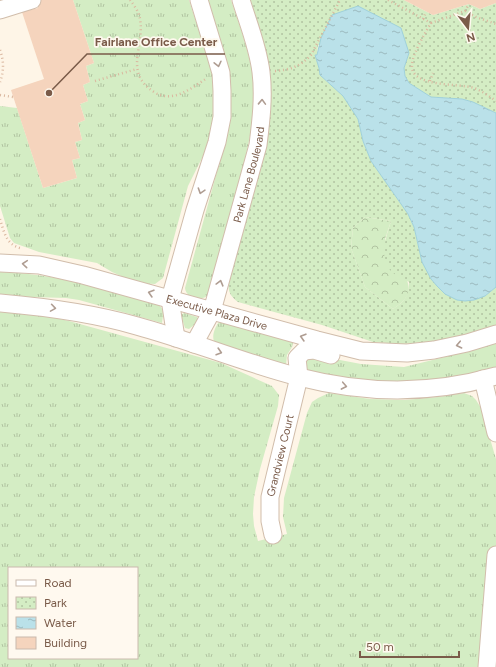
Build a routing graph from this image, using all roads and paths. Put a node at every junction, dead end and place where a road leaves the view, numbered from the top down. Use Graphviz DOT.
graph roads {
  1 [pos="32,0"];
  2 [pos="130,0"];
  3 [pos="199,0"];
  4 [pos="241,0"];
  5 [pos="340,0"];
  6 [pos="388,0"];
  7 [pos="469,4"];
  8 [pos="0,10"];
  9 [pos="465,11"];
  10 [pos="426,12"];
  11 [pos="423,19"];
  12 [pos="431,23"];
  13 [pos="496,24"];
  14 [pos="0,50"];
  15 [pos="137,70"];
  16 [pos="261,71"];
  17 [pos="221,73"];
  18 [pos="433,73"];
  19 [pos="95,81"];
  20 [pos="430,81"];
  21 [pos="0,82"];
  22 [pos="0,95"];
  23 [pos="13,97"];
  24 [pos="496,101"];
  25 [pos="0,219"];
  26 [pos="25,249"];
  27 [pos="0,263"];
  28 [pos="170,299"];
  29 [pos="0,303"];
  30 [pos="212,311"];
  31 [pos="496,334"];
  32 [pos="176,338"];
  33 [pos="194,344"];
  34 [pos="434,350"];
  35 [pos="299,377"];
  36 [pos="490,378"];
  37 [pos="496,433"];
  38 [pos="273,535"];
  39 [pos="496,555"];
  40 [pos="487,667"];
  1 -- 8 [label="street"];
  2 -- 15 [label="path"];
  3 -- 17 [label="street, one-way"];
  4 -- 16 [label="street, Park Lane Boulevard"];
  5 -- 16 [label="path"];
  6 -- 11 [label="path"];
  7 -- 9 [label="path"];
  9 -- 12 [label="path"];
  9 -- 13 [label="path"];
  10 -- 11 [label="path"];
  11 -- 12 [label="path"];
  12 -- 20 [label="path"];
  14 -- 21 [label="path"];
  15 -- 17 [label="path"];
  15 -- 19 [label="path"];
  30 -- 16 [label="street, Park Lane Boulevard, one-way"];
  17 -- 28 [label="street, one-way"];
  18 -- 20 [label="path"];
  20 -- 24 [label="path"];
  22 -- 23 [label="path"];
  25 -- 26 [label="path"];
  28 -- 27 [label="street, Executive Plaza Drive, one-way"];
  28 -- 30 [label="street, Executive Plaza Drive"];
  28 -- 32 [label="street"];
  29 -- 32 [label="street, one-way"];
  30 -- 33 [label="street, Park Lane Boulevard"];
  34 -- 30 [label="street, Executive Plaza Drive, one-way"];
  31 -- 34 [label="street, Executive Plaza Drive, one-way"];
  32 -- 33 [label="street"];
  33 -- 35 [label="street, one-way"];
  34 -- 35 [label="street, Executive Plaza Drive"];
  35 -- 36 [label="street, one-way"];
  35 -- 38 [label="street, Grandview Court"];
  36 -- 37 [label="street"];
  39 -- 40 [label="street"];
}
